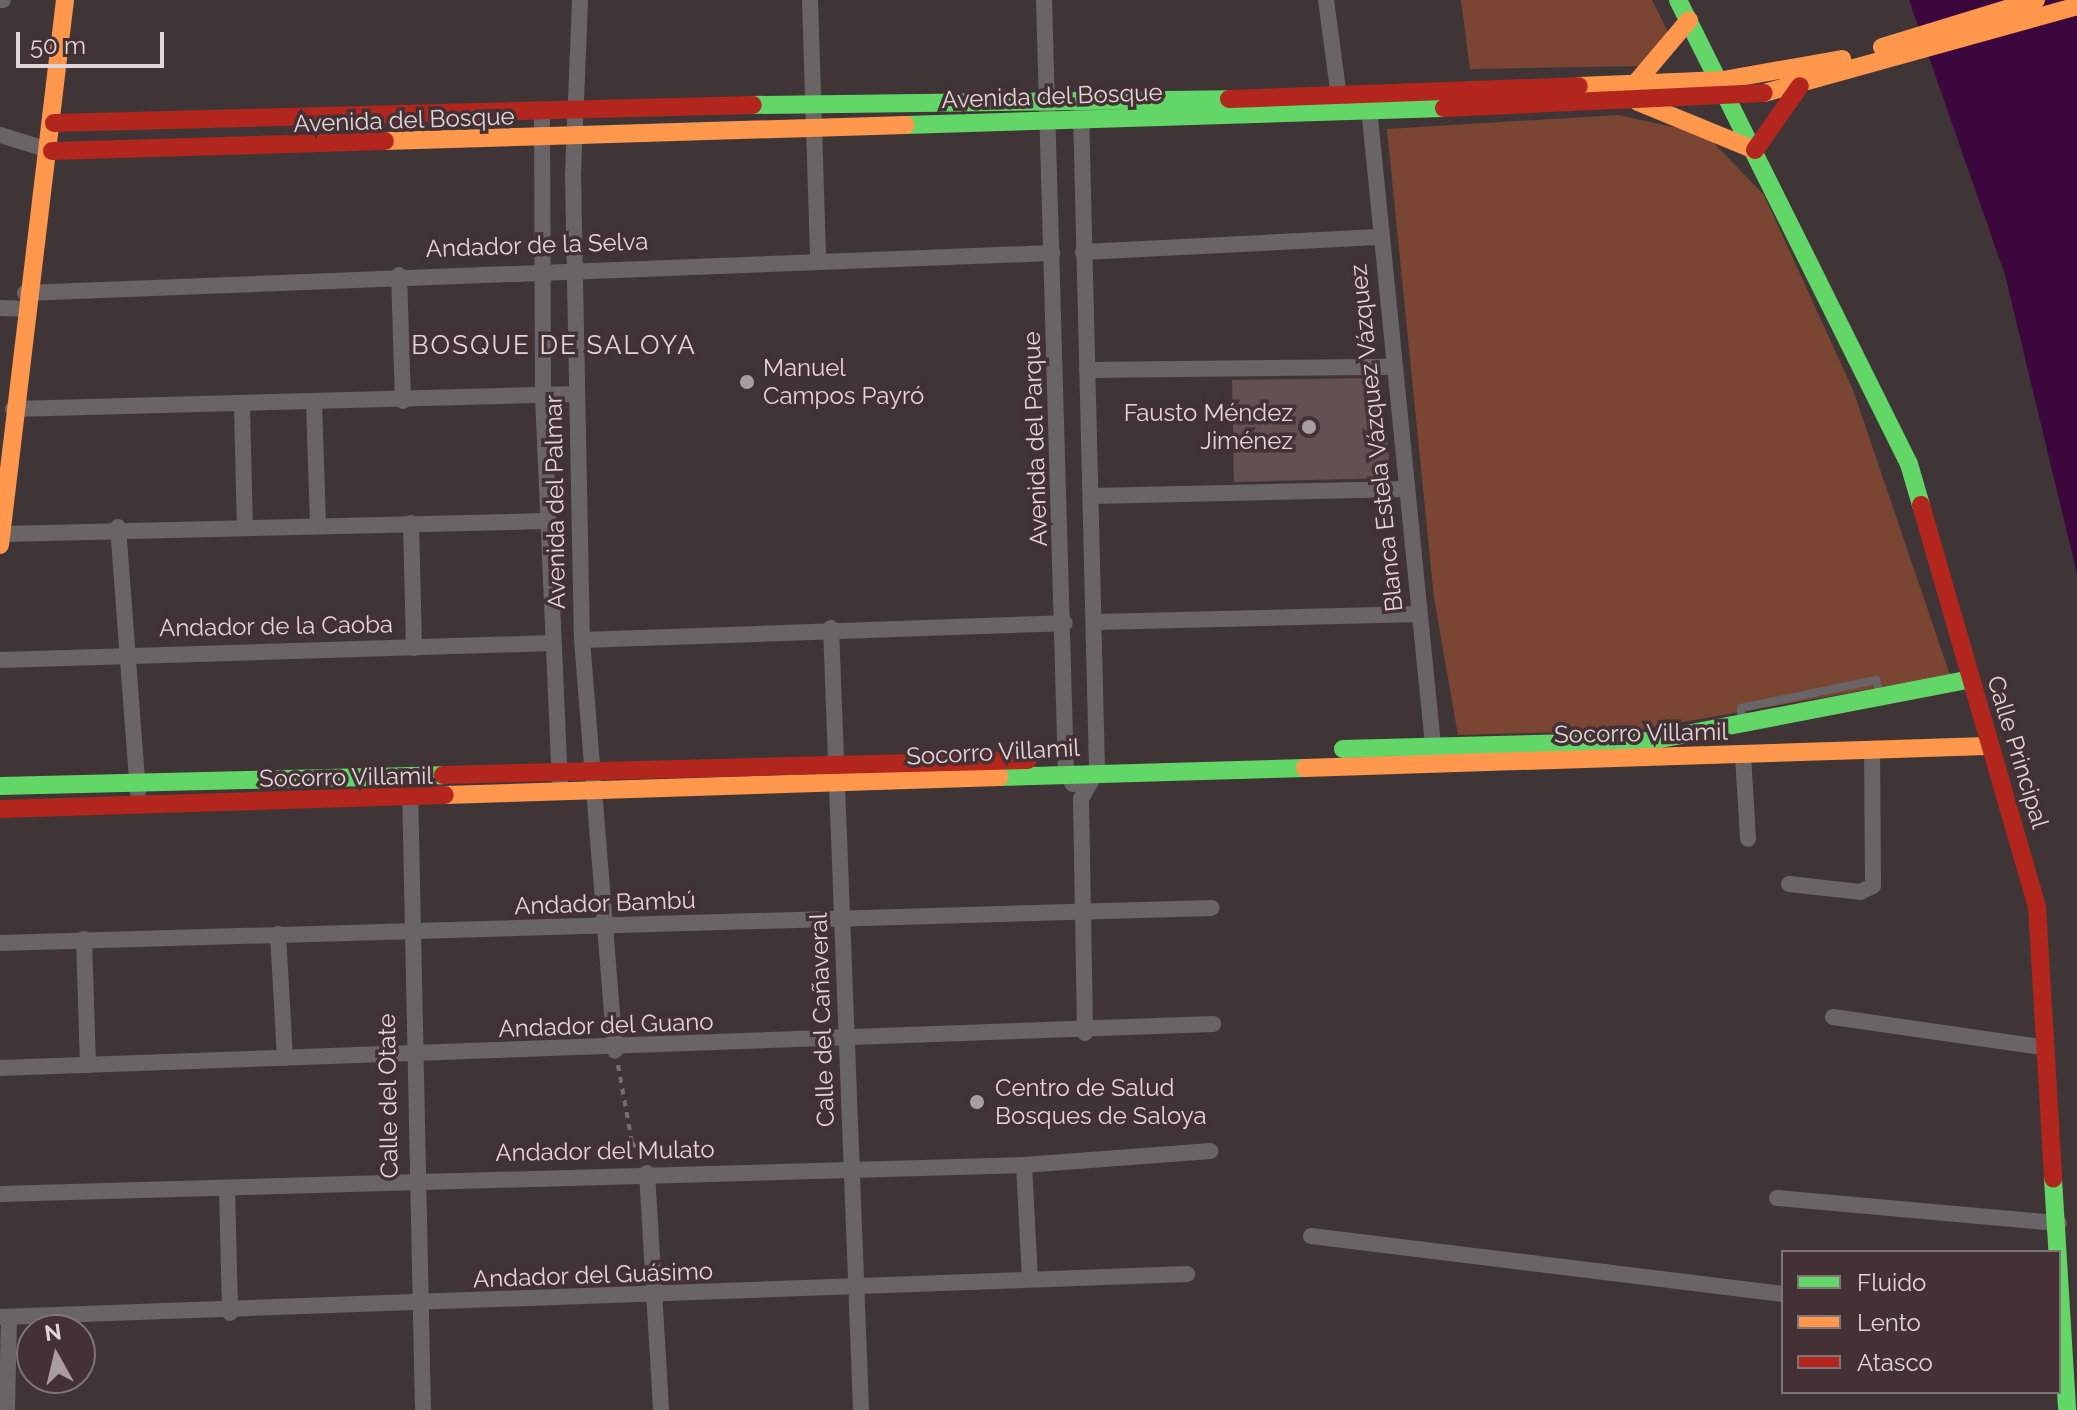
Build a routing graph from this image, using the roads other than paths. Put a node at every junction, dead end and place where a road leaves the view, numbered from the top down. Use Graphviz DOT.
graph roads {
  1 [pos="65,0"];
  2 [pos="580,0"];
  3 [pos="810,0"];
  4 [pos="1044,0"];
  5 [pos="1326,0"];
  6 [pos="1678,0"];
  7 [pos="2036,0"];
  8 [pos="2077,6"];
  9 [pos="1689,20"];
  10 [pos="1809,79"];
  11 [pos="1723,80"];
  12 [pos="1636,93"];
  13 [pos="1731,99"];
  14 [pos="1339,100"];
  15 [pos="1050,103"];
  16 [pos="812,104"];
  17 [pos="1369,108"];
  18 [pos="542,112"];
  19 [pos="574,113"];
  20 [pos="1081,114"];
  21 [pos="340,120"];
  22 [pos="54,123"];
  23 [pos="1051,124"];
  24 [pos="812,127"];
  25 [pos="0,135"];
  26 [pos="19,137"];
  27 [pos="573,139"];
  28 [pos="542,140"];
  29 [pos="340,146"];
  30 [pos="1755,150"];
  31 [pos="52,151"];
  32 [pos="1378,237"];
  33 [pos="1083,252"];
  34 [pos="1052,253"];
  35 [pos="818,261"];
  36 [pos="574,266"];
  37 [pos="544,267"];
  38 [pos="399,275"];
  39 [pos="24,301"];
  40 [pos="0,308"];
  41 [pos="1390,367"];
  42 [pos="1087,370"];
  43 [pos="576,394"];
  44 [pos="543,396"];
  45 [pos="403,401"];
  46 [pos="314,403"];
  47 [pos="242,407"];
  48 [pos="13,409"];
  49 [pos="1403,489"];
  50 [pos="1092,496"];
  51 [pos="548,521"];
  52 [pos="411,523"];
  53 [pos="318,524"];
  54 [pos="118,527"];
  55 [pos="245,527"];
  56 [pos="2,540"];
  57 [pos="1419,614"];
  58 [pos="1096,622"];
  59 [pos="1065,623"];
  60 [pos="831,628"];
  61 [pos="582,640"];
  62 [pos="553,643"];
  63 [pos="414,648"];
  64 [pos="124,651"];
  65 [pos="0,660"];
  66 [pos="1971,679"];
  67 [pos="1987,746"];
  68 [pos="1872,750"];
  69 [pos="1433,754"];
  70 [pos="1743,755"];
  71 [pos="836,762"];
  72 [pos="1097,765"];
  73 [pos="1066,766"];
  74 [pos="593,774"];
  75 [pos="410,780"];
  76 [pos="837,782"];
  77 [pos="137,784"];
  78 [pos="560,785"];
  79 [pos="0,786"];
  80 [pos="595,794"];
  81 [pos="1081,799"];
  82 [pos="409,800"];
  83 [pos="139,806"];
  84 [pos="0,809"];
  85 [pos="1748,839"];
  86 [pos="1789,884"];
  87 [pos="1211,908"];
  88 [pos="1078,910"];
  89 [pos="842,918"];
  90 [pos="607,928"];
  91 [pos="409,932"];
  92 [pos="278,934"];
  93 [pos="84,939"];
  94 [pos="0,943"];
  95 [pos="1833,1017"];
  96 [pos="1213,1024"];
  97 [pos="1085,1033"];
  98 [pos="847,1042"];
  99 [pos="2047,1048"];
  100 [pos="615,1051"];
  101 [pos="412,1055"];
  102 [pos="285,1058"];
  103 [pos="88,1065"];
  104 [pos="0,1068"];
  105 [pos="1210,1151"];
  106 [pos="1024,1165"];
  107 [pos="851,1170"];
  108 [pos="647,1173"];
  109 [pos="414,1180"];
  110 [pos="227,1188"];
  111 [pos="0,1194"];
  112 [pos="1777,1198"];
  113 [pos="2059,1223"];
  114 [pos="1311,1236"];
  115 [pos="2060,1250"];
  116 [pos="1187,1274"];
  117 [pos="1030,1279"];
  118 [pos="856,1291"];
  119 [pos="2061,1293"];
  120 [pos="1781,1294"];
  121 [pos="654,1296"];
  122 [pos="420,1305"];
  123 [pos="230,1313"];
  124 [pos="4,1317"];
  125 [pos="2062,1328"];
  126 [pos="7,1410"];
  127 [pos="423,1410"];
  128 [pos="661,1410"];
  129 [pos="861,1410"];
  130 [pos="2067,1410"];
  1 -- 22 [label="street"];
  2 -- 19 [label="street, Avenida del Palmar"];
  3 -- 16 [label="street"];
  4 -- 15 [label="street, Avenida del Parque"];
  5 -- 14 [label="street"];
  6 -- 9 [label="street, Calle Principal"];
  7 -- 10 [label="street, Avenida del Bosque"];
  8 -- 10 [label="street, Avenida del Bosque"];
  9 -- 11 [label="street, Calle Principal"];
  9 -- 12 [label="street"];
  10 -- 11 [label="street, Avenida del Bosque"];
  10 -- 13 [label="street, Avenida del Bosque"];
  10 -- 30 [label="street"];
  11 -- 12 [label="street, Avenida del Bosque"];
  11 -- 13 [label="street, Calle Principal"];
  12 -- 13 [label="street, Avenida del Bosque"];
  12 -- 14 [label="street, Avenida del Bosque"];
  12 -- 17 [label="street, Avenida del Bosque"];
  12 -- 30 [label="street"];
  13 -- 30 [label="street, Calle Principal"];
  14 -- 17 [label="street, Avenida del Bosque"];
  14 -- 20 [label="street, Avenida del Bosque"];
  15 -- 16 [label="street, Avenida del Bosque"];
  15 -- 20 [label="street, Avenida del Bosque"];
  15 -- 23 [label="street, Avenida del Parque"];
  16 -- 19 [label="street, Avenida del Bosque"];
  16 -- 24 [label="street"];
  17 -- 32 [label="street, Blanca Estela Vázquez Vázquez"];
  18 -- 19 [label="street, Avenida del Bosque"];
  18 -- 21 [label="street, Avenida del Bosque"];
  18 -- 28 [label="street, Avenida del Palmar"];
  19 -- 27 [label="street, Avenida del Palmar"];
  20 -- 23 [label="street, Avenida del Bosque"];
  20 -- 33 [label="street"];
  21 -- 22 [label="street, Avenida del Bosque"];
  21 -- 29 [label="street"];
  22 -- 26 [label="street, Avenida del Bosque"];
  22 -- 31 [label="street"];
  23 -- 24 [label="street, Avenida del Bosque"];
  23 -- 34 [label="street, Avenida del Parque"];
  24 -- 27 [label="street, Avenida del Bosque"];
  24 -- 35 [label="street"];
  25 -- 26 [label="street, Avenida del Bosque"];
  26 -- 31 [label="street, Avenida del Bosque"];
  27 -- 28 [label="street, Avenida del Bosque"];
  27 -- 36 [label="street, Avenida del Palmar"];
  28 -- 29 [label="street, Avenida del Bosque"];
  28 -- 37 [label="street, Avenida del Palmar"];
  29 -- 31 [label="street, Avenida del Bosque"];
  30 -- 66 [label="street, Calle Principal"];
  31 -- 39 [label="street"];
  32 -- 33 [label="street"];
  32 -- 41 [label="street, Blanca Estela Vázquez Vázquez"];
  33 -- 42 [label="street"];
  34 -- 35 [label="street, Andador de la Selva"];
  34 -- 59 [label="street, Avenida del Parque"];
  35 -- 36 [label="street, Andador de la Selva"];
  36 -- 37 [label="street, Andador de la Selva"];
  36 -- 43 [label="street, Avenida del Palmar"];
  37 -- 38 [label="street, Andador de la Selva"];
  37 -- 44 [label="street, Avenida del Palmar"];
  38 -- 39 [label="street, Andador de la Selva"];
  38 -- 45 [label="street"];
  39 -- 40 [label="street, Andador de la Selva"];
  39 -- 48 [label="street"];
  41 -- 42 [label="street"];
  41 -- 49 [label="street, Blanca Estela Vázquez Vázquez"];
  42 -- 50 [label="street"];
  43 -- 44 [label="street"];
  43 -- 61 [label="street, Avenida del Palmar"];
  44 -- 45 [label="street"];
  44 -- 51 [label="street, Avenida del Palmar"];
  45 -- 46 [label="street"];
  46 -- 47 [label="street"];
  46 -- 53 [label="street"];
  47 -- 48 [label="street"];
  47 -- 55 [label="street"];
  48 -- 56 [label="street"];
  49 -- 50 [label="street"];
  49 -- 57 [label="street, Blanca Estela Vázquez Vázquez"];
  50 -- 58 [label="street"];
  51 -- 52 [label="street"];
  51 -- 62 [label="street, Avenida del Palmar"];
  52 -- 53 [label="street"];
  52 -- 63 [label="street"];
  53 -- 55 [label="street"];
  54 -- 55 [label="street"];
  54 -- 56 [label="street"];
  54 -- 64 [label="street"];
  57 -- 58 [label="street"];
  57 -- 69 [label="street, Blanca Estela Vázquez Vázquez"];
  58 -- 72 [label="street"];
  59 -- 60 [label="street"];
  59 -- 73 [label="street, Avenida del Parque"];
  60 -- 61 [label="street"];
  60 -- 71 [label="street, Calle del Cañaveral"];
  61 -- 74 [label="street, Avenida del Palmar"];
  62 -- 63 [label="street, Andador de la Caoba"];
  62 -- 78 [label="street, Avenida del Palmar"];
  63 -- 64 [label="street, Andador de la Caoba"];
  64 -- 65 [label="street, Andador de la Caoba"];
  64 -- 77 [label="street"];
  66 -- 67 [label="street, Calle Principal"];
  66 -- 69 [label="street, Socorro Villamil"];
  67 -- 68 [label="street, Socorro Villamil"];
  67 -- 99 [label="street, Calle Principal"];
  68 -- 70 [label="street, Socorro Villamil"];
  68 -- 86 [label="street"];
  69 -- 70 [label="street, Socorro Villamil"];
  69 -- 72 [label="street, Socorro Villamil"];
  70 -- 85 [label="street"];
  71 -- 73 [label="street, Socorro Villamil"];
  71 -- 74 [label="street, Socorro Villamil"];
  71 -- 76 [label="street, Calle del Cañaveral"];
  72 -- 73 [label="street, Socorro Villamil"];
  72 -- 81 [label="street"];
  73 -- 76 [label="street, Socorro Villamil"];
  73 -- 81 [label="street"];
  74 -- 78 [label="street, Socorro Villamil"];
  74 -- 80 [label="street, Avenida del Palmar"];
  75 -- 77 [label="street, Socorro Villamil"];
  75 -- 78 [label="street, Socorro Villamil"];
  75 -- 82 [label="street, Calle del Otate"];
  76 -- 80 [label="street, Socorro Villamil"];
  76 -- 89 [label="street, Calle del Cañaveral"];
  77 -- 79 [label="street, Socorro Villamil"];
  77 -- 83 [label="street"];
  78 -- 80 [label="street, Socorro Villamil"];
  78 -- 82 [label="street, Socorro Villamil"];
  80 -- 90 [label="street, Avenida del Palmar"];
  81 -- 88 [label="street"];
  82 -- 83 [label="street, Socorro Villamil"];
  82 -- 91 [label="street, Calle del Otate"];
  83 -- 84 [label="street, Socorro Villamil"];
  87 -- 88 [label="street, Andador Bambú"];
  88 -- 89 [label="street, Andador Bambú"];
  88 -- 97 [label="street"];
  89 -- 90 [label="street, Andador Bambú"];
  89 -- 98 [label="street, Calle del Cañaveral"];
  90 -- 91 [label="street, Andador Bambú"];
  90 -- 100 [label="street, Avenida del Palmar"];
  91 -- 92 [label="street, Andador Bambú"];
  91 -- 101 [label="street, Calle del Otate"];
  92 -- 93 [label="street, Andador Bambú"];
  92 -- 102 [label="street"];
  93 -- 94 [label="street, Andador Bambú"];
  93 -- 103 [label="street"];
  95 -- 99 [label="street"];
  96 -- 97 [label="street, Andador del Guano"];
  97 -- 98 [label="street, Andador del Guano"];
  98 -- 100 [label="street, Andador del Guano"];
  98 -- 107 [label="street, Calle del Cañaveral"];
  99 -- 113 [label="street, Calle Principal"];
  100 -- 101 [label="street, Andador del Guano"];
  101 -- 102 [label="street, Andador del Guano"];
  101 -- 109 [label="street, Calle del Otate"];
  102 -- 103 [label="street, Andador del Guano"];
  103 -- 104 [label="street, Andador del Guano"];
  105 -- 106 [label="street, Andador del Mulato"];
  106 -- 107 [label="street, Andador del Mulato"];
  106 -- 117 [label="street"];
  107 -- 108 [label="street, Andador del Mulato"];
  107 -- 118 [label="street, Calle del Cañaveral"];
  108 -- 109 [label="street, Andador del Mulato"];
  108 -- 121 [label="street"];
  109 -- 110 [label="street, Andador del Mulato"];
  109 -- 122 [label="street, Calle del Otate"];
  110 -- 111 [label="street, Andador del Mulato"];
  110 -- 123 [label="street"];
  112 -- 113 [label="street"];
  113 -- 115 [label="street, Calle Principal"];
  114 -- 120 [label="street"];
  116 -- 117 [label="street, Andador del Guásimo"];
  117 -- 118 [label="street, Andador del Guásimo"];
  118 -- 121 [label="street, Andador del Guásimo"];
  118 -- 129 [label="street, Calle del Cañaveral"];
  119 -- 125 [label="street, Calle Principal"];
  121 -- 122 [label="street, Andador del Guásimo"];
  121 -- 128 [label="street"];
  122 -- 123 [label="street, Andador del Guásimo"];
  122 -- 127 [label="street, Calle del Otate"];
  123 -- 124 [label="street, Andador del Guásimo"];
  124 -- 126 [label="street"];
  125 -- 130 [label="street, Calle Principal"];
}
